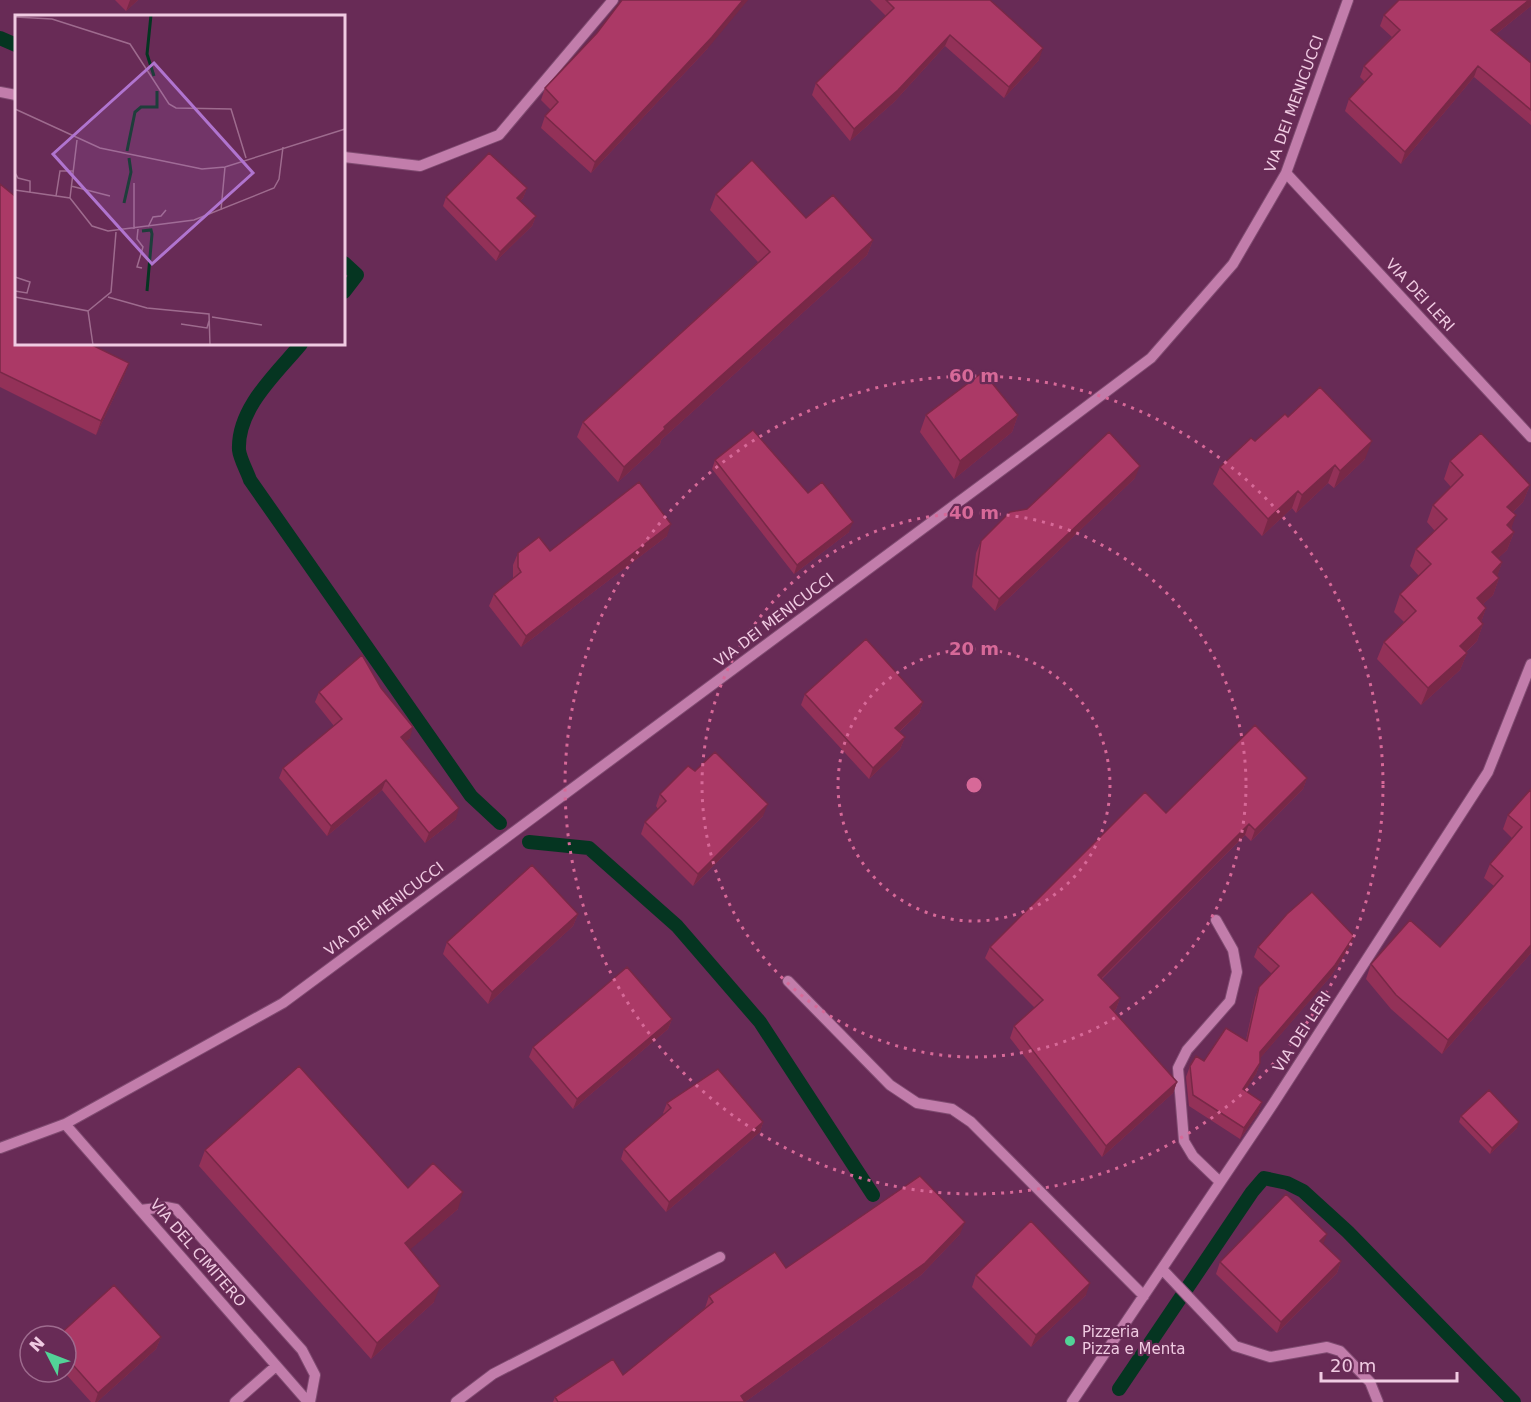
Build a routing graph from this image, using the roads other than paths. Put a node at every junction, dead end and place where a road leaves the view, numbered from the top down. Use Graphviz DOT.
graph roads {
  1 [pos="613,0"];
  2 [pos="1348,0"];
  3 [pos="0,92"];
  4 [pos="15,95"];
  5 [pos="345,157"];
  6 [pos="1286,173"];
  7 [pos="1531,437"];
  8 [pos="1531,664"];
  9 [pos="1216,920"];
  10 [pos="788,981"];
  11 [pos="65,1124"];
  12 [pos="0,1148"];
  13 [pos="1220,1182"];
  14 [pos="140,1210"];
  15 [pos="720,1257"];
  16 [pos="1162,1269"];
  17 [pos="1144,1296"];
  18 [pos="276,1366"];
  19 [pos="235,1402"];
  20 [pos="309,1402"];
  21 [pos="456,1402"];
  22 [pos="1072,1402"];
  23 [pos="1378,1402"];
  1 -- 5 [label="street"];
  2 -- 6 [label="street, VIA DEI MENICUCCI"];
  3 -- 4 [label="street"];
  6 -- 7 [label="street, VIA DEI LERI"];
  6 -- 11 [label="street, VIA DEI MENICUCCI"];
  8 -- 13 [label="street, VIA DEI LERI"];
  9 -- 13 [label="street"];
  10 -- 17 [label="street"];
  11 -- 12 [label="street"];
  11 -- 14 [label="street, VIA DEL CIMITERO"];
  13 -- 16 [label="street, VIA DEI LERI"];
  14 -- 18 [label="street, VIA DEL CIMITERO"];
  14 -- 20 [label="street"];
  15 -- 21 [label="street"];
  16 -- 17 [label="street, VIA DEI LERI"];
  16 -- 23 [label="street"];
  17 -- 22 [label="street, VIA DEI LERI"];
  18 -- 19 [label="street"];
  18 -- 20 [label="street, VIA DEL CIMITERO"];
}
